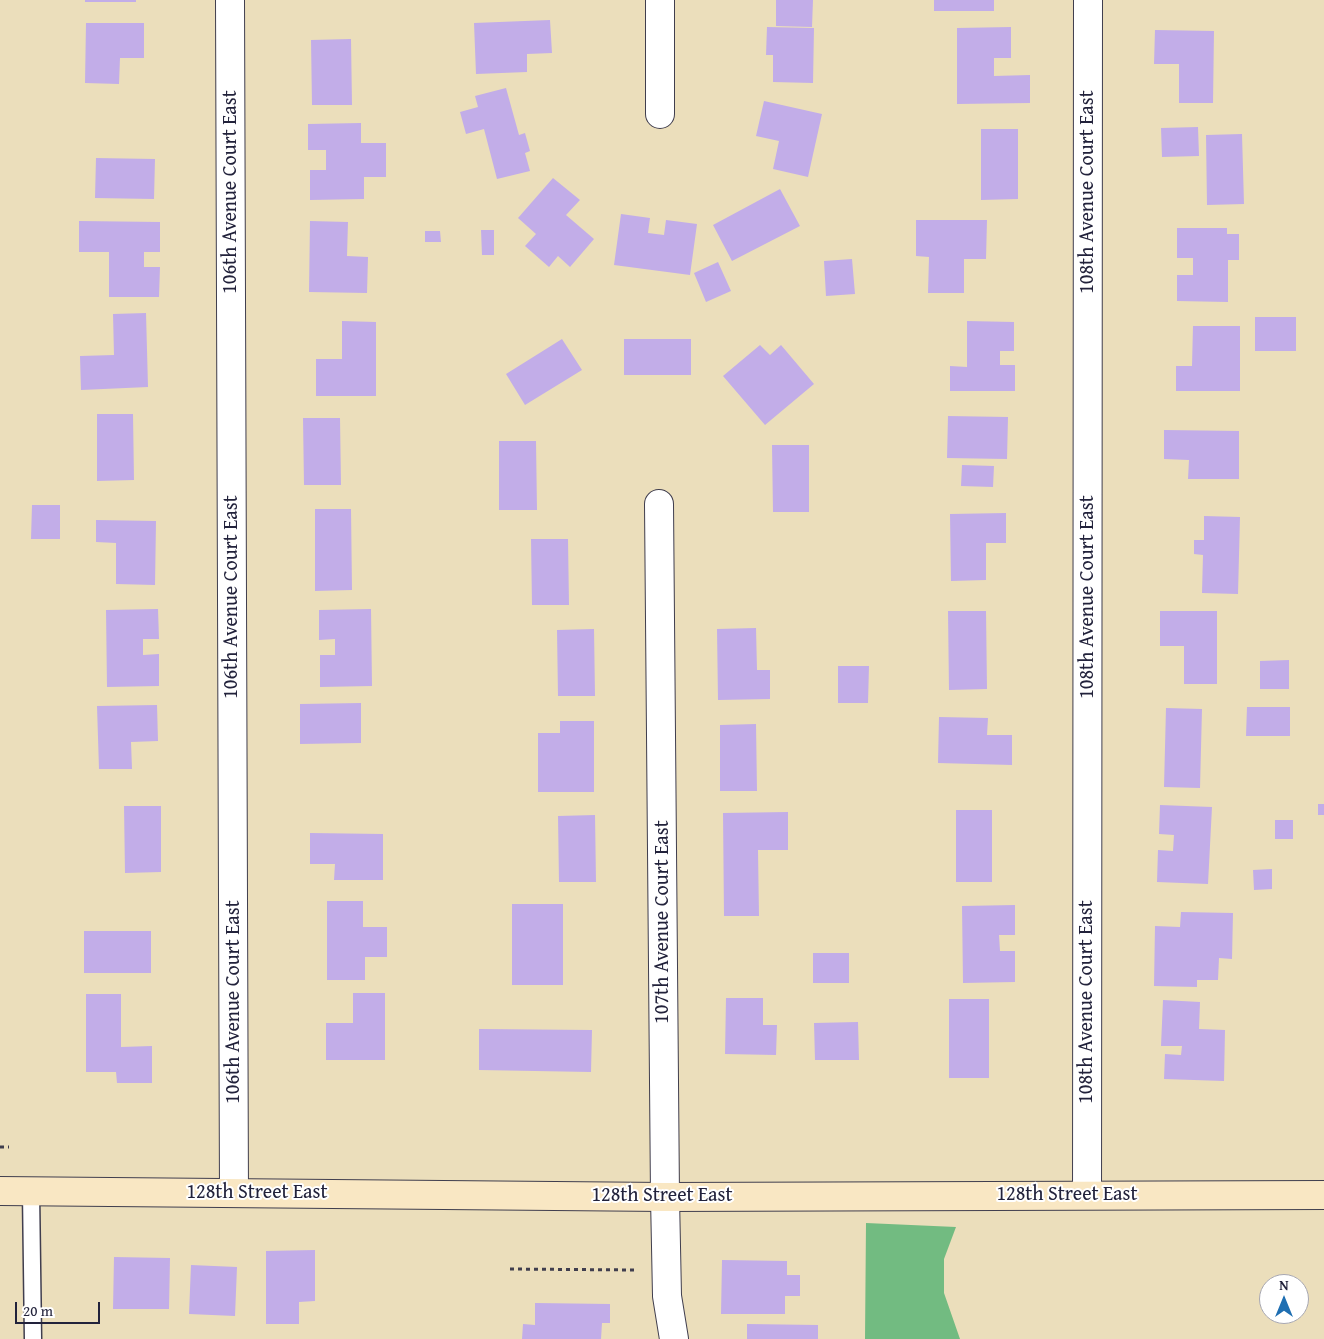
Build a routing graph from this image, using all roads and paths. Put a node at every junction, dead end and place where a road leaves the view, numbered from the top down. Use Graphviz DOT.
graph roads {
  1 [pos="230,0"];
  2 [pos="660,0"];
  3 [pos="1088,0"];
  4 [pos="660,114"];
  5 [pos="659,504"];
  6 [pos="0,1147"];
  7 [pos="9,1147"];
  8 [pos="0,1192"];
  9 [pos="31,1192"];
  10 [pos="234,1193"];
  11 [pos="1087,1194"];
  12 [pos="1324,1195"];
  13 [pos="665,1197"];
  14 [pos="510,1269"];
  15 [pos="666,1270"];
  16 [pos="33,1339"];
  17 [pos="674,1339"];
  1 -- 10 [label="street, 106th Avenue Court East"];
  2 -- 4 [label="street"];
  3 -- 11 [label="street, 108th Avenue Court East"];
  5 -- 13 [label="street, 107th Avenue Court East"];
  6 -- 7 [label="path"];
  8 -- 9 [label="street, 128th Street East"];
  9 -- 10 [label="street, 128th Street East"];
  9 -- 16 [label="lane"];
  10 -- 13 [label="street, 128th Street East"];
  11 -- 12 [label="street, 128th Street East"];
  11 -- 13 [label="street, 128th Street East"];
  13 -- 15 [label="street, 107th Avenue Court East"];
  14 -- 15 [label="path"];
  15 -- 17 [label="street, 107th Avenue Court East"];
}
